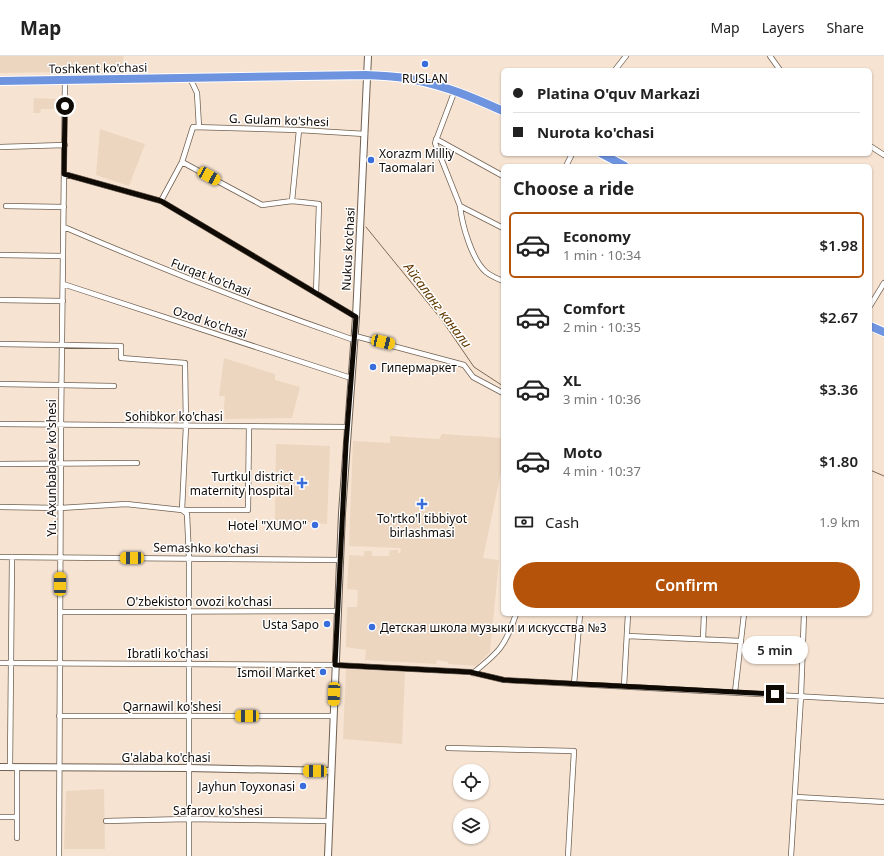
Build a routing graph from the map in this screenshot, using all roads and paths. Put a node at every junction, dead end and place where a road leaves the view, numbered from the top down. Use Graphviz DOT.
graph roads {
  1 [pos="368,56"];
  2 [pos="626,56"];
  3 [pos="770,56"];
  4 [pos="617,68"];
  5 [pos="779,68"];
  6 [pos="366,75"];
  7 [pos="190,78"];
  8 [pos="65,80"];
  9 [pos="0,81"];
  10 [pos="455,90"];
  11 [pos="501,110"];
  12 [pos="199,127"];
  13 [pos="299,130"];
  14 [pos="365,134"];
  15 [pos="436,139"];
  16 [pos="65,145"];
  17 [pos="0,147"];
  18 [pos="872,147"];
  19 [pos="884,155"];
  20 [pos="606,156"];
  21 [pos="182,162"];
  22 [pos="621,164"];
  23 [pos="64,174"];
  24 [pos="501,175"];
  25 [pos="161,201"];
  26 [pos="292,201"];
  27 [pos="6,206"];
  28 [pos="460,206"];
  29 [pos="64,207"];
  30 [pos="64,227"];
  31 [pos="501,227"];
  32 [pos="0,255"];
  33 [pos="63,256"];
  34 [pos="501,280"];
  35 [pos="884,283"];
  36 [pos="63,284"];
  37 [pos="316,293"];
  38 [pos="0,300"];
  39 [pos="62,301"];
  40 [pos="872,303"];
  41 [pos="356,317"];
  42 [pos="872,327"];
  43 [pos="884,332"];
  44 [pos="354,338"];
  45 [pos="0,344"];
  46 [pos="62,344"];
  47 [pos="351,378"];
  48 [pos="0,384"];
  49 [pos="62,384"];
  50 [pos="114,386"];
  51 [pos="501,392"];
  52 [pos="0,424"];
  53 [pos="61,424"];
  54 [pos="186,426"];
  55 [pos="249,426"];
  56 [pos="347,427"];
  57 [pos="137,463"];
  58 [pos="0,464"];
  59 [pos="61,464"];
  60 [pos="0,507"];
  61 [pos="60,508"];
  62 [pos="182,510"];
  63 [pos="0,557"];
  64 [pos="12,557"];
  65 [pos="60,557"];
  66 [pos="189,558"];
  67 [pos="340,560"];
  68 [pos="189,611"];
  69 [pos="338,611"];
  70 [pos="60,612"];
  71 [pos="515,616"];
  72 [pos="580,616"];
  73 [pos="628,616"];
  74 [pos="704,616"];
  75 [pos="744,616"];
  76 [pos="804,616"];
  77 [pos="627,636"];
  78 [pos="702,639"];
  79 [pos="741,640"];
  80 [pos="0,662"];
  81 [pos="12,663"];
  82 [pos="60,663"];
  83 [pos="189,663"];
  84 [pos="335,665"];
  85 [pos="473,673"];
  86 [pos="574,684"];
  87 [pos="624,686"];
  88 [pos="736,692"];
  89 [pos="801,696"];
  90 [pos="884,700"];
  91 [pos="59,716"];
  92 [pos="333,716"];
  93 [pos="189,717"];
  94 [pos="448,748"];
  95 [pos="0,767"];
  96 [pos="14,768"];
  97 [pos="59,768"];
  98 [pos="189,768"];
  99 [pos="331,771"];
  100 [pos="796,797"];
  101 [pos="884,802"];
  102 [pos="0,817"];
  103 [pos="17,817"];
  104 [pos="188,819"];
  105 [pos="106,821"];
  106 [pos="329,821"];
  107 [pos="17,838"];
  108 [pos="58,856"];
  109 [pos="189,856"];
  110 [pos="328,856"];
  111 [pos="568,856"];
  112 [pos="791,856"];
  1 -- 6 [label="main road, Nukus ko'chasi"];
  2 -- 4 [label="street"];
  3 -- 5 [label="street"];
  6 -- 7 [label="highway, Toshkent ko'chasi"];
  6 -- 10 [label="highway, Toshkent ko'chasi"];
  6 -- 14 [label="main road, Nukus ko'chasi"];
  7 -- 8 [label="highway, Toshkent ko'chasi"];
  7 -- 12 [label="street"];
  8 -- 9 [label="highway, Toshkent ko'chasi"];
  8 -- 16 [label="street, Yu. Axunbabaev ko'shesi"];
  10 -- 11 [label="highway, Toshkent ko'chasi"];
  10 -- 15 [label="street"];
  12 -- 13 [label="street, G. Gulam ko'shesi"];
  12 -- 21 [label="street, G. Gulam ko'shesi"];
  13 -- 14 [label="street, G. Gulam ko'shesi"];
  13 -- 26 [label="street"];
  14 -- 41 [label="main road, Nukus ko'chasi"];
  15 -- 24 [label="street"];
  15 -- 28 [label="street"];
  16 -- 17 [label="street"];
  16 -- 23 [label="street, Yu. Axunbabaev ko'shesi"];
  18 -- 19 [label="street"];
  20 -- 22 [label="highway"];
  21 -- 25 [label="street"];
  21 -- 26 [label="street"];
  23 -- 25 [label="street"];
  23 -- 29 [label="street, Yu. Axunbabaev ko'shesi"];
  25 -- 37 [label="street"];
  26 -- 37 [label="street"];
  27 -- 29 [label="street"];
  28 -- 31 [label="street"];
  28 -- 34 [label="street"];
  29 -- 30 [label="street, Yu. Axunbabaev ko'shesi"];
  30 -- 33 [label="street, Yu. Axunbabaev ko'shesi"];
  30 -- 44 [label="street, Furqat ko'chasi"];
  32 -- 33 [label="street"];
  33 -- 36 [label="street, Yu. Axunbabaev ko'shesi"];
  35 -- 40 [label="street"];
  36 -- 39 [label="street, Yu. Axunbabaev ko'shesi"];
  36 -- 47 [label="street, Ozod ko'chasi"];
  37 -- 41 [label="street"];
  38 -- 39 [label="street"];
  39 -- 46 [label="street, Yu. Axunbabaev ko'shesi"];
  41 -- 44 [label="main road, Nukus ko'chasi"];
  42 -- 43 [label="highway"];
  44 -- 47 [label="main road, Nukus ko'chasi"];
  44 -- 51 [label="street, Furqat ko'chasi"];
  45 -- 46 [label="street"];
  46 -- 49 [label="street, Yu. Axunbabaev ko'shesi"];
  46 -- 54 [label="street"];
  47 -- 56 [label="main road, Nukus ko'chasi"];
  48 -- 49 [label="street"];
  49 -- 50 [label="street"];
  49 -- 53 [label="street, Yu. Axunbabaev ko'shesi"];
  52 -- 53 [label="street, Sohibkor ko'chasi"];
  53 -- 54 [label="street, Sohibkor ko'chasi"];
  53 -- 59 [label="street, Yu. Axunbabaev ko'shesi"];
  54 -- 55 [label="street, Sohibkor ko'chasi"];
  54 -- 62 [label="street"];
  55 -- 56 [label="street, Sohibkor ko'chasi"];
  55 -- 62 [label="street"];
  56 -- 67 [label="main road, Nukus ko'chasi"];
  57 -- 59 [label="street"];
  58 -- 59 [label="street"];
  59 -- 61 [label="street, Yu. Axunbabaev ko'shesi"];
  60 -- 61 [label="street"];
  61 -- 62 [label="street"];
  61 -- 65 [label="street, Yu. Axunbabaev ko'shesi"];
  62 -- 66 [label="street"];
  63 -- 64 [label="street, Semashko ko'chasi"];
  64 -- 65 [label="street, Semashko ko'chasi"];
  64 -- 81 [label="street"];
  65 -- 66 [label="street, Semashko ko'chasi"];
  65 -- 70 [label="street, Yu. Axunbabaev ko'shesi"];
  66 -- 67 [label="street, Semashko ko'chasi"];
  66 -- 68 [label="street"];
  67 -- 69 [label="main road, Nukus ko'chasi"];
  68 -- 69 [label="street, O'zbekiston ovozi ko'chasi"];
  68 -- 70 [label="street, O'zbekiston ovozi ko'chasi"];
  68 -- 83 [label="street"];
  69 -- 84 [label="main road, Nukus ko'chasi"];
  70 -- 82 [label="street, Yu. Axunbabaev ko'shesi"];
  71 -- 85 [label="street"];
  72 -- 86 [label="street"];
  73 -- 77 [label="street"];
  74 -- 78 [label="street"];
  75 -- 79 [label="street"];
  76 -- 89 [label="street"];
  77 -- 78 [label="street"];
  77 -- 87 [label="street"];
  78 -- 79 [label="street"];
  79 -- 88 [label="street"];
  80 -- 81 [label="street, Ibratli ko'chasi"];
  81 -- 82 [label="street, Ibratli ko'chasi"];
  81 -- 96 [label="street"];
  82 -- 83 [label="street, Ibratli ko'chasi"];
  82 -- 91 [label="street, Yu. Axunbabaev ko'shesi"];
  83 -- 84 [label="street, Ibratli ko'chasi"];
  83 -- 93 [label="street"];
  84 -- 85 [label="street, Ibratli ko'chasi"];
  84 -- 92 [label="main road, Nukus ko'chasi"];
  85 -- 86 [label="street, Ibratli ko'chasi"];
  86 -- 87 [label="street, Ibratli ko'chasi"];
  87 -- 88 [label="street, Ibratli ko'chasi"];
  88 -- 89 [label="street, Ibratli ko'chasi"];
  89 -- 90 [label="street, Ibratli ko'chasi"];
  89 -- 100 [label="street"];
  91 -- 93 [label="street, Qarnawil ko'shesi"];
  91 -- 97 [label="street, Yu. Axunbabaev ko'shesi"];
  92 -- 93 [label="street, Qarnawil ko'shesi"];
  92 -- 99 [label="main road, Nukus ko'chasi"];
  93 -- 98 [label="street"];
  94 -- 111 [label="street"];
  95 -- 96 [label="main road, G'alaba ko'chasi"];
  96 -- 97 [label="main road, G'alaba ko'chasi"];
  96 -- 103 [label="street"];
  97 -- 98 [label="main road, G'alaba ko'chasi"];
  97 -- 108 [label="street, Yu. Axunbabaev ko'shesi"];
  98 -- 99 [label="main road, G'alaba ko'chasi"];
  98 -- 104 [label="street"];
  99 -- 106 [label="main road, Nukus ko'chasi"];
  100 -- 101 [label="street"];
  100 -- 112 [label="street"];
  102 -- 103 [label="street"];
  103 -- 107 [label="street"];
  104 -- 105 [label="street, Safarov ko'shesi"];
  104 -- 106 [label="street, Safarov ko'shesi"];
  104 -- 109 [label="street"];
  106 -- 110 [label="main road, Nukus ko'chasi"];
}
